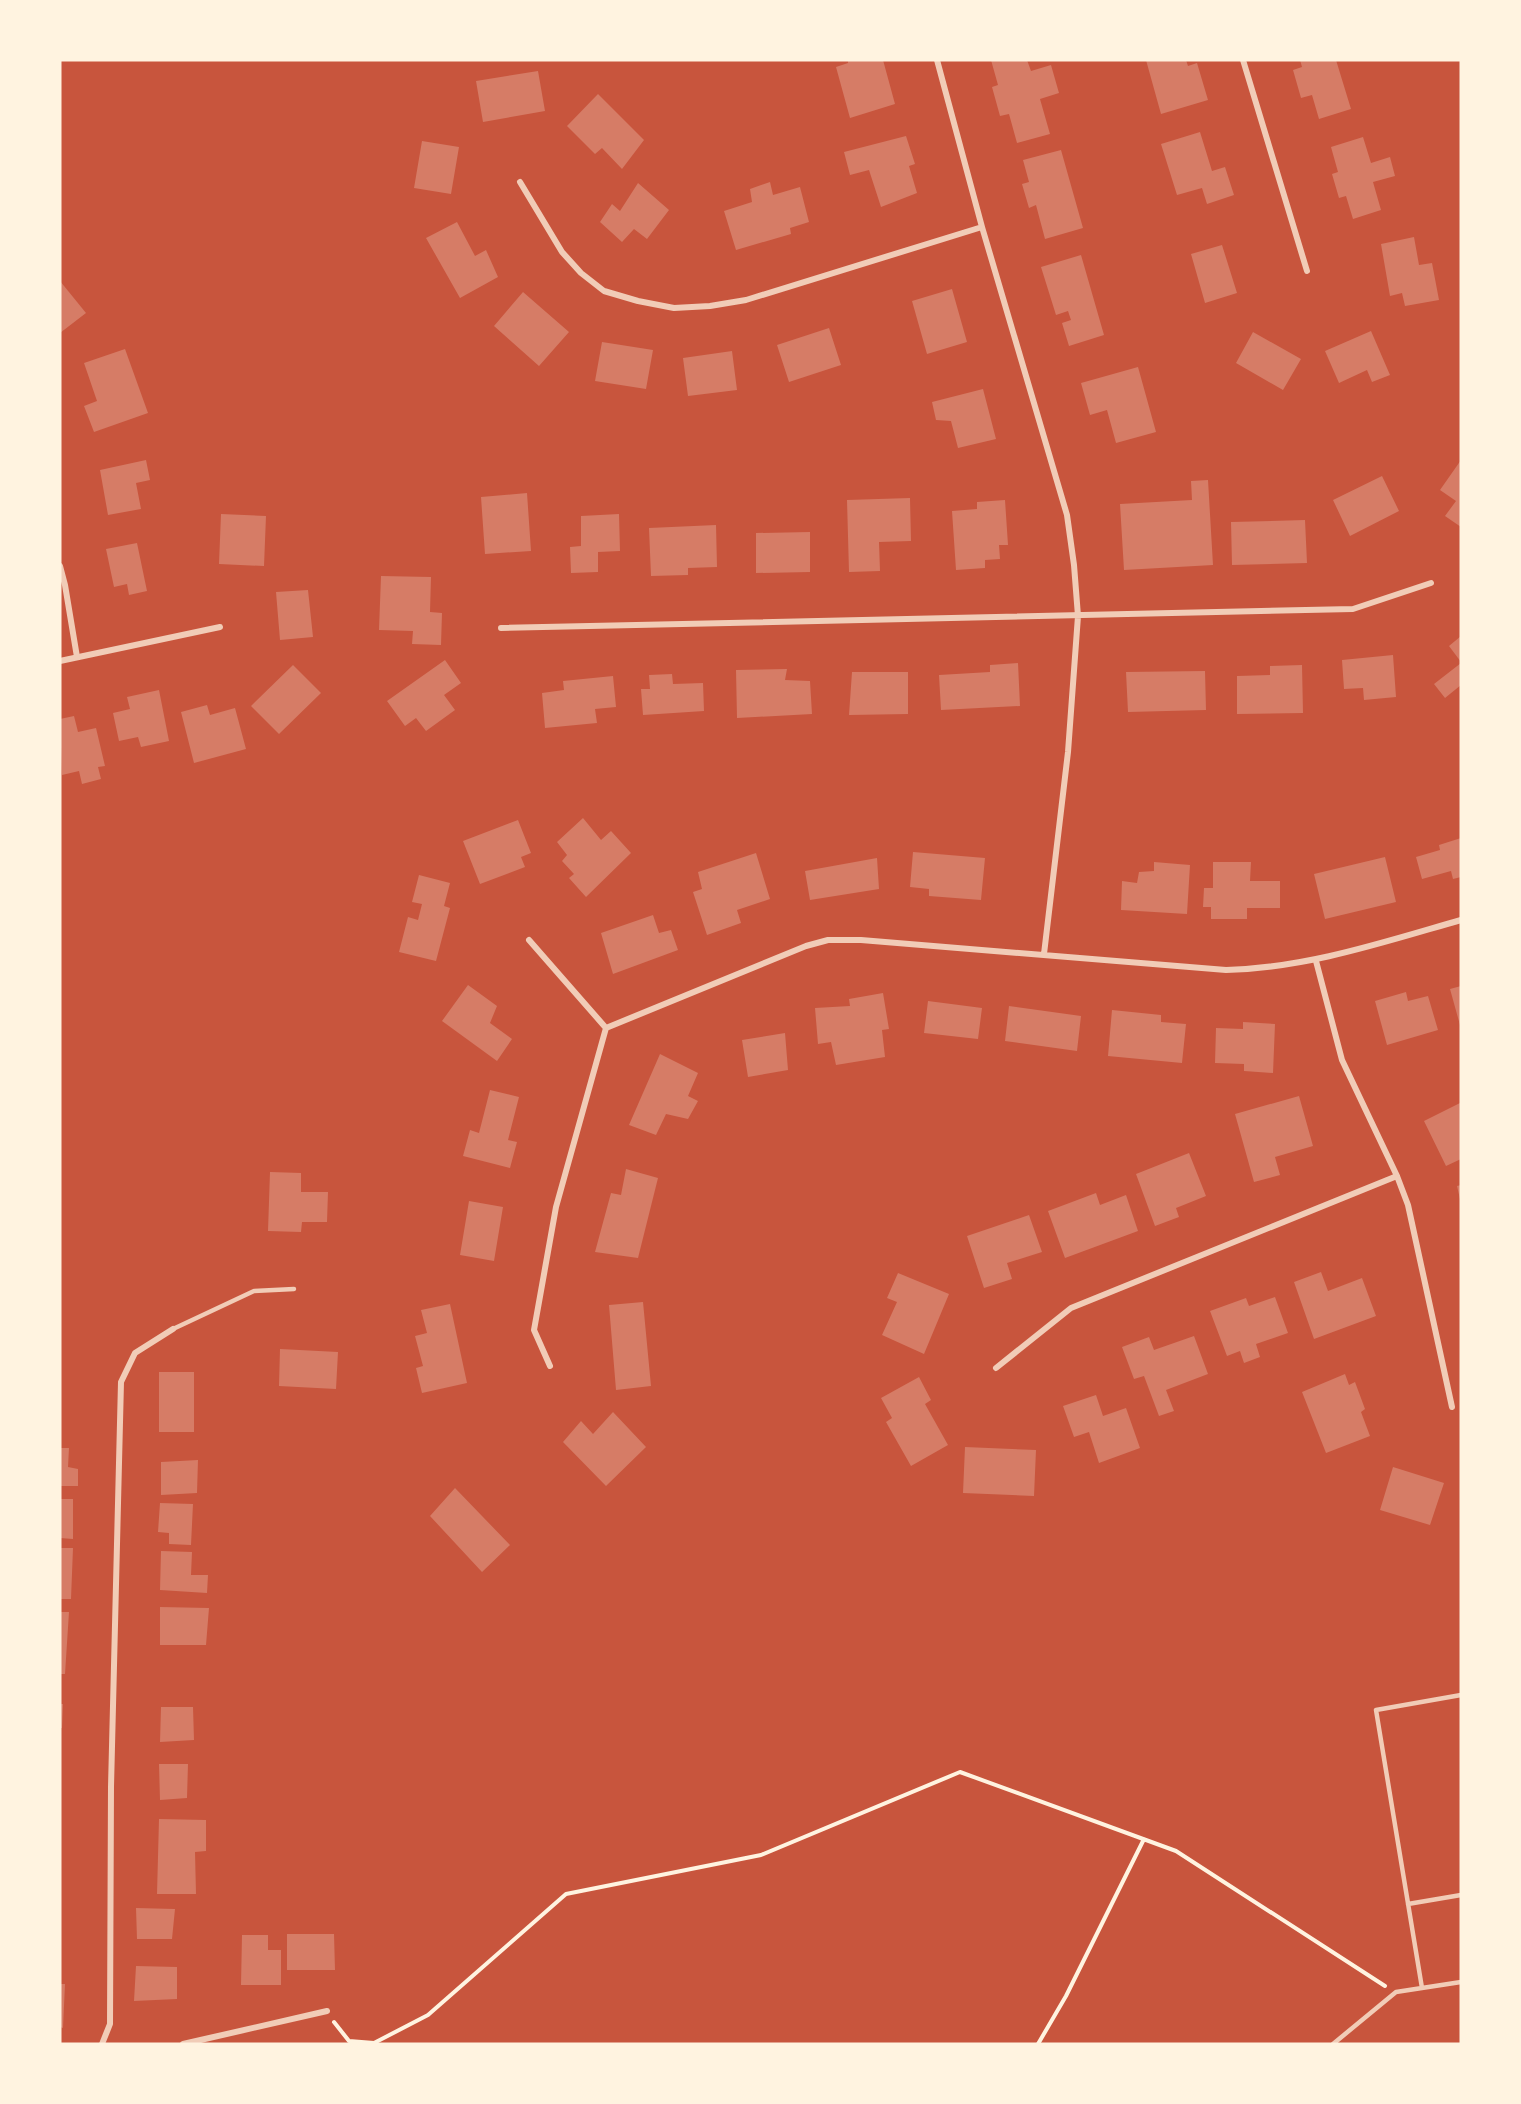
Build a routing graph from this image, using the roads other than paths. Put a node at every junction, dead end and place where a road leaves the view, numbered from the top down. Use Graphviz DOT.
graph roads {
  1 [pos="937,60"];
  2 [pos="1243,60"];
  3 [pos="520,182"];
  4 [pos="982,227"];
  5 [pos="1307,271"];
  6 [pos="60,566"];
  7 [pos="1431,583"];
  8 [pos="1077,616"];
  9 [pos="220,627"];
  10 [pos="501,628"];
  11 [pos="77,657"];
  12 [pos="60,661"];
  13 [pos="1461,920"];
  14 [pos="529,940"];
  15 [pos="1044,954"];
  16 [pos="1316,961"];
  17 [pos="606,1028"];
  18 [pos="1397,1176"];
  19 [pos="294,1289"];
  20 [pos="173,1329"];
  21 [pos="550,1366"];
  22 [pos="996,1368"];
  23 [pos="1452,1407"];
  24 [pos="1461,1695"];
  25 [pos="1461,1895"];
  26 [pos="1408,1904"];
  27 [pos="1461,1982"];
  28 [pos="1422,1988"];
  29 [pos="327,2011"];
  30 [pos="102,2044"];
  31 [pos="183,2044"];
  32 [pos="1333,2044"];
  1 -- 4 [label="street"];
  2 -- 5 [label="street"];
  3 -- 4 [label="street"];
  4 -- 8 [label="street"];
  6 -- 11 [label="street"];
  7 -- 8 [label="street"];
  8 -- 10 [label="street"];
  8 -- 15 [label="street"];
  9 -- 11 [label="street"];
  11 -- 12 [label="street"];
  13 -- 16 [label="street"];
  14 -- 17 [label="street"];
  15 -- 16 [label="street"];
  15 -- 17 [label="street"];
  16 -- 18 [label="street"];
  17 -- 21 [label="street"];
  18 -- 22 [label="street"];
  18 -- 23 [label="street"];
  19 -- 20 [label="lane"];
  20 -- 30 [label="street"];
  24 -- 26 [label="lane"];
  25 -- 26 [label="lane"];
  26 -- 28 [label="lane"];
  27 -- 28 [label="lane"];
  28 -- 32 [label="lane"];
  29 -- 31 [label="street"];
}
